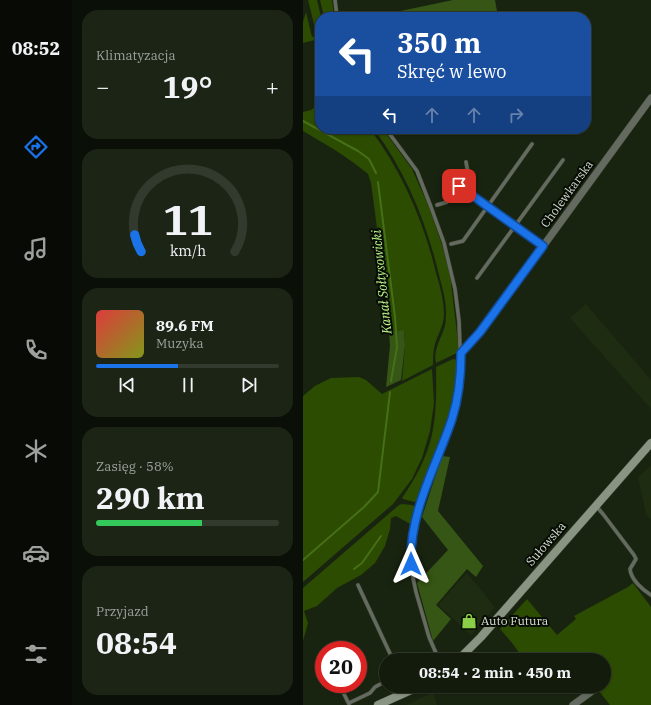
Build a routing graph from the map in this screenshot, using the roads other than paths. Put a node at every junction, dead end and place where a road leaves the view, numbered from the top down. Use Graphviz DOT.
graph roads {
  1 [pos="335,0"];
  2 [pos="336,12"];
  3 [pos="651,98"];
  4 [pos="390,134"];
  5 [pos="533,144"];
  6 [pos="563,160"];
  7 [pos="466,162"];
  8 [pos="459,186"];
  9 [pos="437,205"];
  10 [pos="488,207"];
  11 [pos="515,226"];
  12 [pos="451,244"];
  13 [pos="543,246"];
  14 [pos="477,278"];
  15 [pos="461,353"];
  16 [pos="651,443"];
  17 [pos="596,506"];
  18 [pos="358,585"];
  19 [pos="651,595"];
  20 [pos="390,653"];
  21 [pos="436,653"];
  22 [pos="465,653"];
  23 [pos="379,685"];
  24 [pos="344,693"];
  25 [pos="402,693"];
  26 [pos="590,693"];
  27 [pos="388,703"];
  28 [pos="349,704"];
  29 [pos="378,705"];
  30 [pos="573,705"];
  1 -- 2 [label="lane"];
  3 -- 13 [label="street, Cholewkarska"];
  4 -- 15 [label="lane"];
  5 -- 10 [label="lane"];
  6 -- 11 [label="lane"];
  7 -- 8 [label="lane"];
  8 -- 9 [label="lane"];
  8 -- 10 [label="street"];
  10 -- 11 [label="street"];
  10 -- 12 [label="lane"];
  11 -- 13 [label="street"];
  11 -- 14 [label="lane"];
  13 -- 15 [label="street, Cholewkarska"];
  15 -- 21 [label="lane"];
  16 -- 17 [label="main road, Sułowska"];
  17 -- 19 [label="lane"];
  17 -- 22 [label="main road, Sułowska"];
  18 -- 20 [label="lane"];
  23 -- 28 [label="lane"];
  24 -- 28 [label="lane"];
  25 -- 27 [label="main road"];
  26 -- 30 [label="street"];
  27 -- 29 [label="main road"];
}
